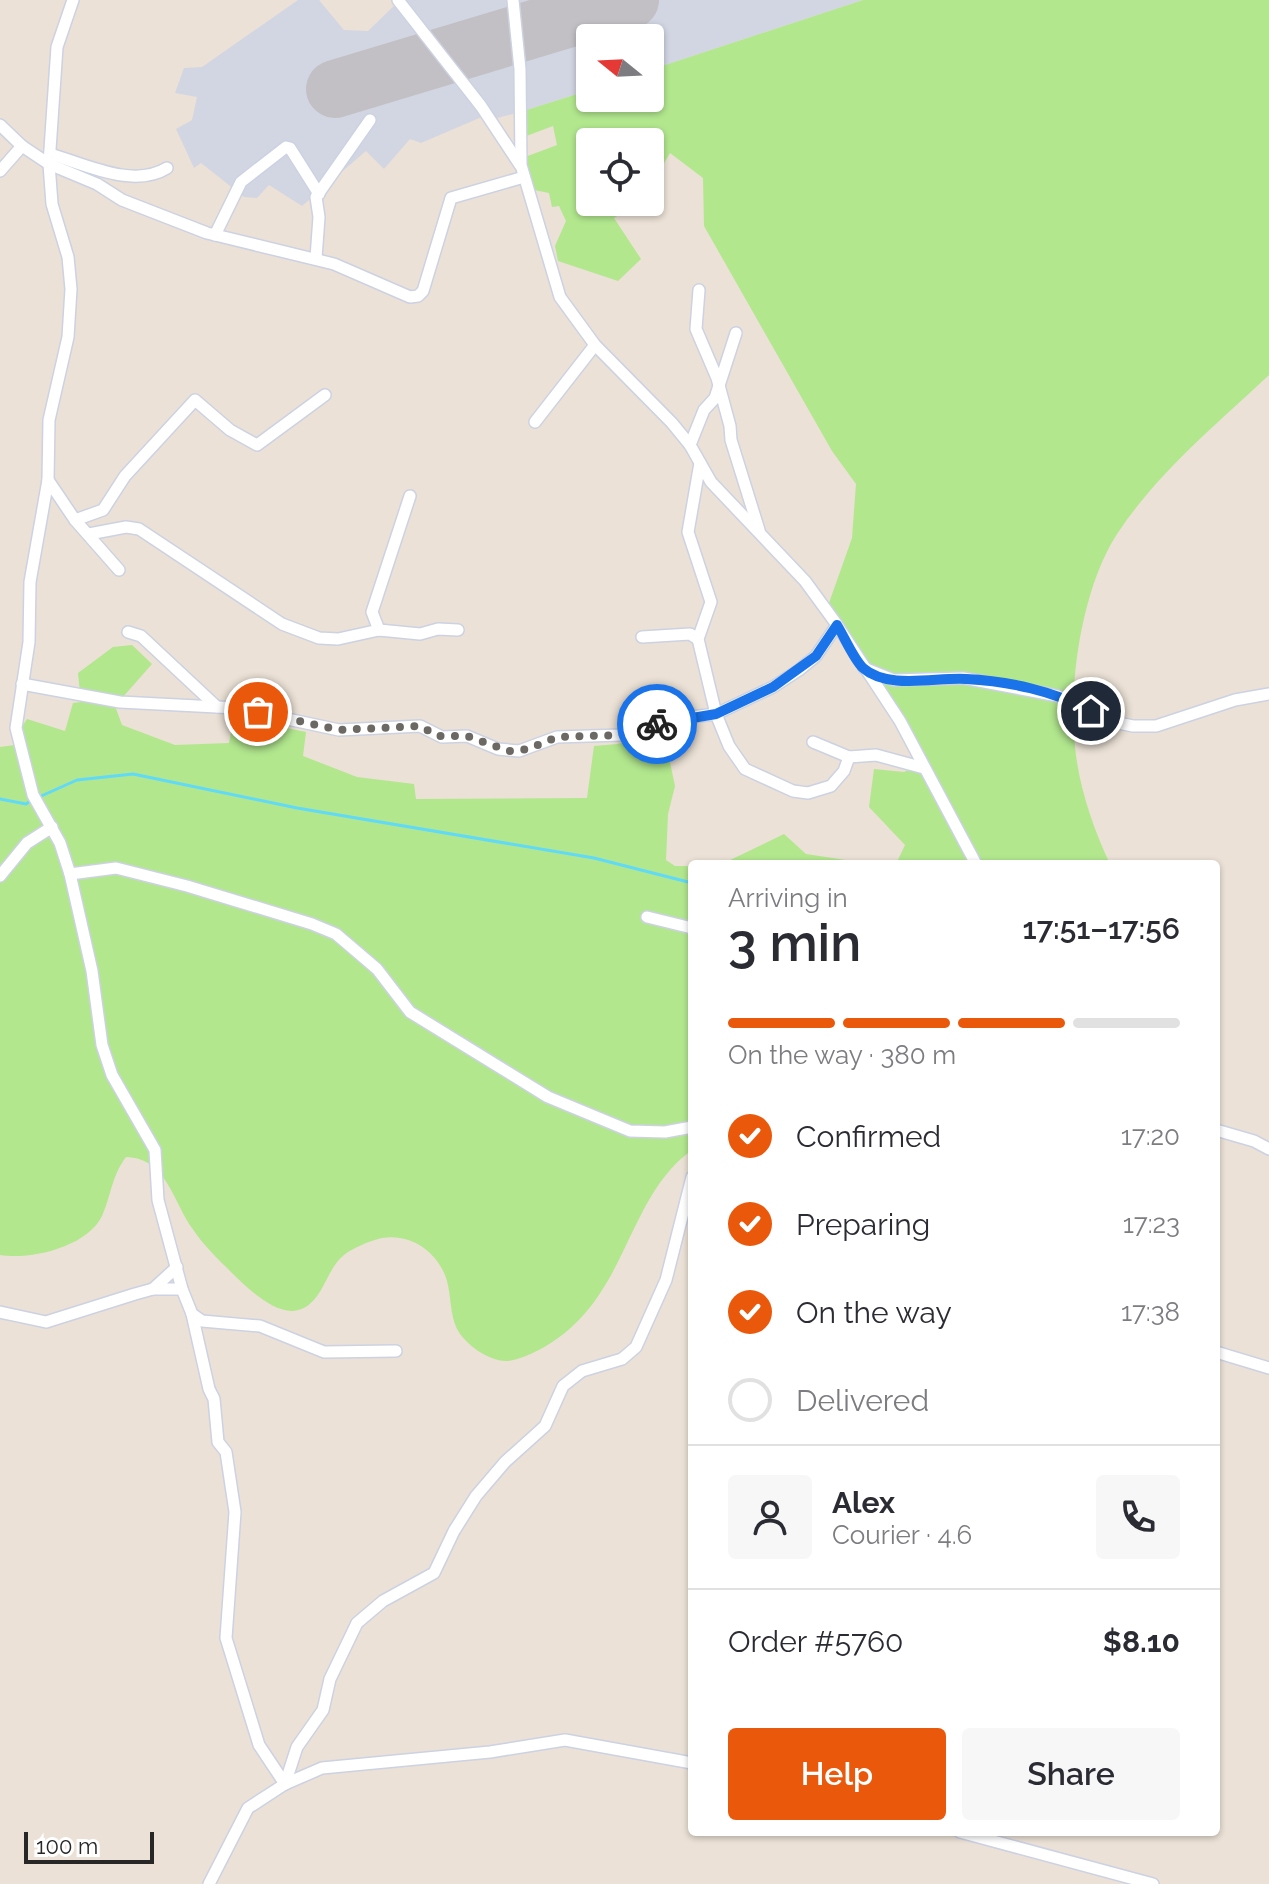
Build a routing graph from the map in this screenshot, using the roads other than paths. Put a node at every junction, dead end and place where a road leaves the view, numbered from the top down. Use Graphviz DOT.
graph roads {
  1 [pos="73,0"];
  2 [pos="398,0"];
  3 [pos="513,0"];
  4 [pos="370,120"];
  5 [pos="0,125"];
  6 [pos="22,146"];
  7 [pos="49,159"];
  8 [pos="167,168"];
  9 [pos="0,171"];
  10 [pos="522,171"];
  11 [pos="319,194"];
  12 [pos="215,235"];
  13 [pos="316,258"];
  14 [pos="699,290"];
  15 [pos="736,333"];
  16 [pos="595,345"];
  17 [pos="719,383"];
  18 [pos="325,395"];
  19 [pos="535,422"];
  20 [pos="690,445"];
  21 [pos="700,463"];
  22 [pos="48,480"];
  23 [pos="410,496"];
  24 [pos="75,520"];
  25 [pos="89,534"];
  26 [pos="761,534"];
  27 [pos="119,570"];
  28 [pos="837,625"];
  29 [pos="379,630"];
  30 [pos="458,630"];
  31 [pos="128,632"];
  32 [pos="642,637"];
  33 [pos="698,639"];
  34 [pos="864,668"];
  35 [pos="22,684"];
  36 [pos="1269,694"];
  37 [pos="217,707"];
  38 [pos="716,714"];
  39 [pos="813,742"];
  40 [pos="849,757"];
  41 [pos="924,768"];
  42 [pos="52,827"];
  43 [pos="974,860"];
  44 [pos="70,874"];
  45 [pos="0,876"];
  46 [pos="647,917"];
  47 [pos="688,927"];
  48 [pos="688,1128"];
  49 [pos="1220,1131"];
  50 [pos="1269,1149"];
  51 [pos="688,1193"];
  52 [pos="177,1267"];
  53 [pos="153,1289"];
  54 [pos="182,1289"];
  55 [pos="0,1312"];
  56 [pos="192,1314"];
  57 [pos="396,1351"];
  58 [pos="1220,1353"];
  59 [pos="1269,1368"];
  60 [pos="688,1762"];
  61 [pos="285,1784"];
  62 [pos="975,1836"];
  63 [pos="209,1884"];
  64 [pos="1153,1884"];
  1 -- 7 [label="street"];
  2 -- 10 [label="street"];
  3 -- 10 [label="street"];
  4 -- 11 [label="street"];
  5 -- 6 [label="street"];
  6 -- 7 [label="street"];
  6 -- 9 [label="street"];
  7 -- 8 [label="street"];
  7 -- 12 [label="street"];
  7 -- 22 [label="street"];
  10 -- 13 [label="street"];
  10 -- 16 [label="street"];
  11 -- 12 [label="street"];
  11 -- 13 [label="street"];
  12 -- 13 [label="street"];
  14 -- 17 [label="street"];
  15 -- 17 [label="street"];
  16 -- 19 [label="street"];
  16 -- 20 [label="street"];
  17 -- 20 [label="street"];
  17 -- 26 [label="street"];
  18 -- 24 [label="street"];
  20 -- 21 [label="street"];
  21 -- 26 [label="street"];
  21 -- 33 [label="street"];
  22 -- 24 [label="street"];
  22 -- 35 [label="street"];
  23 -- 29 [label="street"];
  24 -- 25 [label="street"];
  25 -- 27 [label="street"];
  25 -- 29 [label="street"];
  26 -- 28 [label="street"];
  28 -- 34 [label="street"];
  28 -- 38 [label="street"];
  29 -- 30 [label="street"];
  31 -- 37 [label="street"];
  32 -- 33 [label="street"];
  33 -- 38 [label="street"];
  34 -- 36 [label="street"];
  34 -- 41 [label="street"];
  35 -- 37 [label="street"];
  35 -- 42 [label="street"];
  37 -- 38 [label="street"];
  38 -- 40 [label="street"];
  39 -- 40 [label="street"];
  40 -- 41 [label="street"];
  41 -- 43 [label="street"];
  42 -- 44 [label="street"];
  42 -- 45 [label="street"];
  44 -- 48 [label="street"];
  44 -- 52 [label="street"];
  46 -- 47 [label="street"];
  49 -- 50 [label="street"];
  51 -- 61 [label="street"];
  52 -- 53 [label="street"];
  52 -- 54 [label="street"];
  53 -- 54 [label="street"];
  53 -- 55 [label="street"];
  54 -- 56 [label="street"];
  56 -- 57 [label="street"];
  56 -- 61 [label="street"];
  58 -- 59 [label="street"];
  60 -- 61 [label="street"];
  61 -- 63 [label="street"];
  62 -- 64 [label="street"];
}
